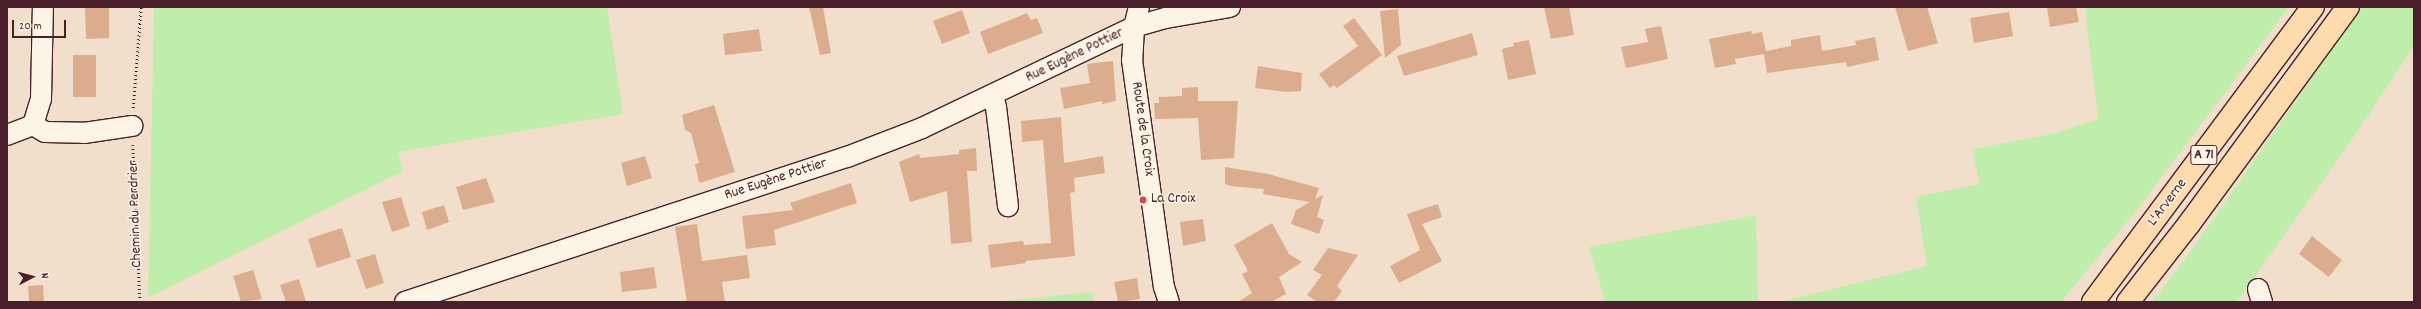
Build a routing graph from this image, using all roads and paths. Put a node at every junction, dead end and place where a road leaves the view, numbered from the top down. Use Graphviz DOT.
graph roads {
  1 [pos="43,7"];
  2 [pos="141,7"];
  3 [pos="1139,7"];
  4 [pos="1230,7"];
  5 [pos="2313,7"];
  6 [pos="2348,7"];
  7 [pos="1134,27"];
  8 [pos="993,96"];
  9 [pos="33,125"];
  10 [pos="132,126"];
  11 [pos="7,135"];
  12 [pos="1008,206"];
  13 [pos="140,302"];
  14 [pos="406,302"];
  15 [pos="1169,302"];
  16 [pos="2093,302"];
  17 [pos="2128,302"];
  1 -- 9 [label="street"];
  2 -- 10 [label="path, Chemin du Perdrier"];
  3 -- 7 [label="street, Route de la Croix"];
  4 -- 7 [label="street, Rue Eugène Pottier"];
  5 -- 16 [label="highway, L'Arverne / A 71"];
  6 -- 17 [label="highway, L'Arverne / A 71"];
  7 -- 8 [label="street, Rue Eugène Pottier"];
  7 -- 15 [label="street, Route de la Croix"];
  8 -- 12 [label="street"];
  8 -- 14 [label="street, Rue Eugène Pottier"];
  9 -- 10 [label="street"];
  9 -- 11 [label="street"];
  10 -- 13 [label="path, Chemin du Perdrier"];
}
